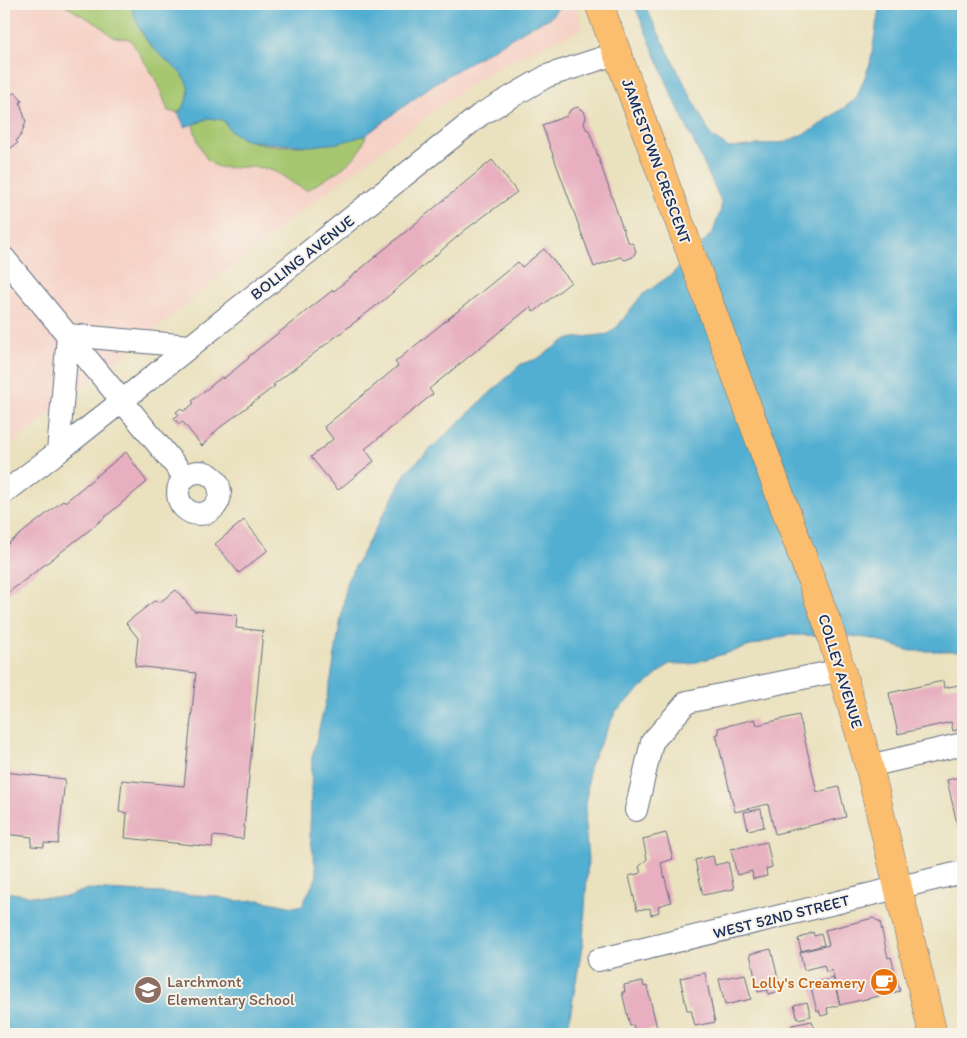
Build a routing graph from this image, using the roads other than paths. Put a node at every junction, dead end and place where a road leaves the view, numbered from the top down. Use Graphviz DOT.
graph roads {
  1 [pos="599,4"];
  2 [pos="618,53"];
  3 [pos="4,258"];
  4 [pos="714,318"];
  5 [pos="68,335"];
  6 [pos="189,346"];
  7 [pos="123,400"];
  8 [pos="58,452"];
  9 [pos="186,477"];
  10 [pos="4,493"];
  11 [pos="841,670"];
  12 [pos="963,744"];
  13 [pos="869,766"];
  14 [pos="636,810"];
  15 [pos="963,872"];
  16 [pos="898,888"];
  17 [pos="598,960"];
  18 [pos="933,1034"];
  1 -- 2 [label="main road, JAMESTOWN CRESCENT"];
  2 -- 4 [label="main road, JAMESTOWN CRESCENT"];
  2 -- 6 [label="street, BOLLING AVENUE"];
  3 -- 5 [label="street"];
  4 -- 11 [label="main road, COLLEY AVENUE"];
  5 -- 6 [label="street"];
  5 -- 7 [label="street"];
  5 -- 8 [label="street"];
  6 -- 7 [label="street, BOLLING AVENUE"];
  7 -- 8 [label="street, BOLLING AVENUE"];
  7 -- 9 [label="street"];
  8 -- 10 [label="street, BOLLING AVENUE"];
  11 -- 13 [label="main road, COLLEY AVENUE"];
  11 -- 14 [label="street"];
  12 -- 13 [label="street"];
  13 -- 16 [label="main road, COLLEY AVENUE"];
  15 -- 16 [label="street, WEST 52ND STREET"];
  16 -- 17 [label="street, WEST 52ND STREET"];
  16 -- 18 [label="main road, COLLEY AVENUE"];
}
